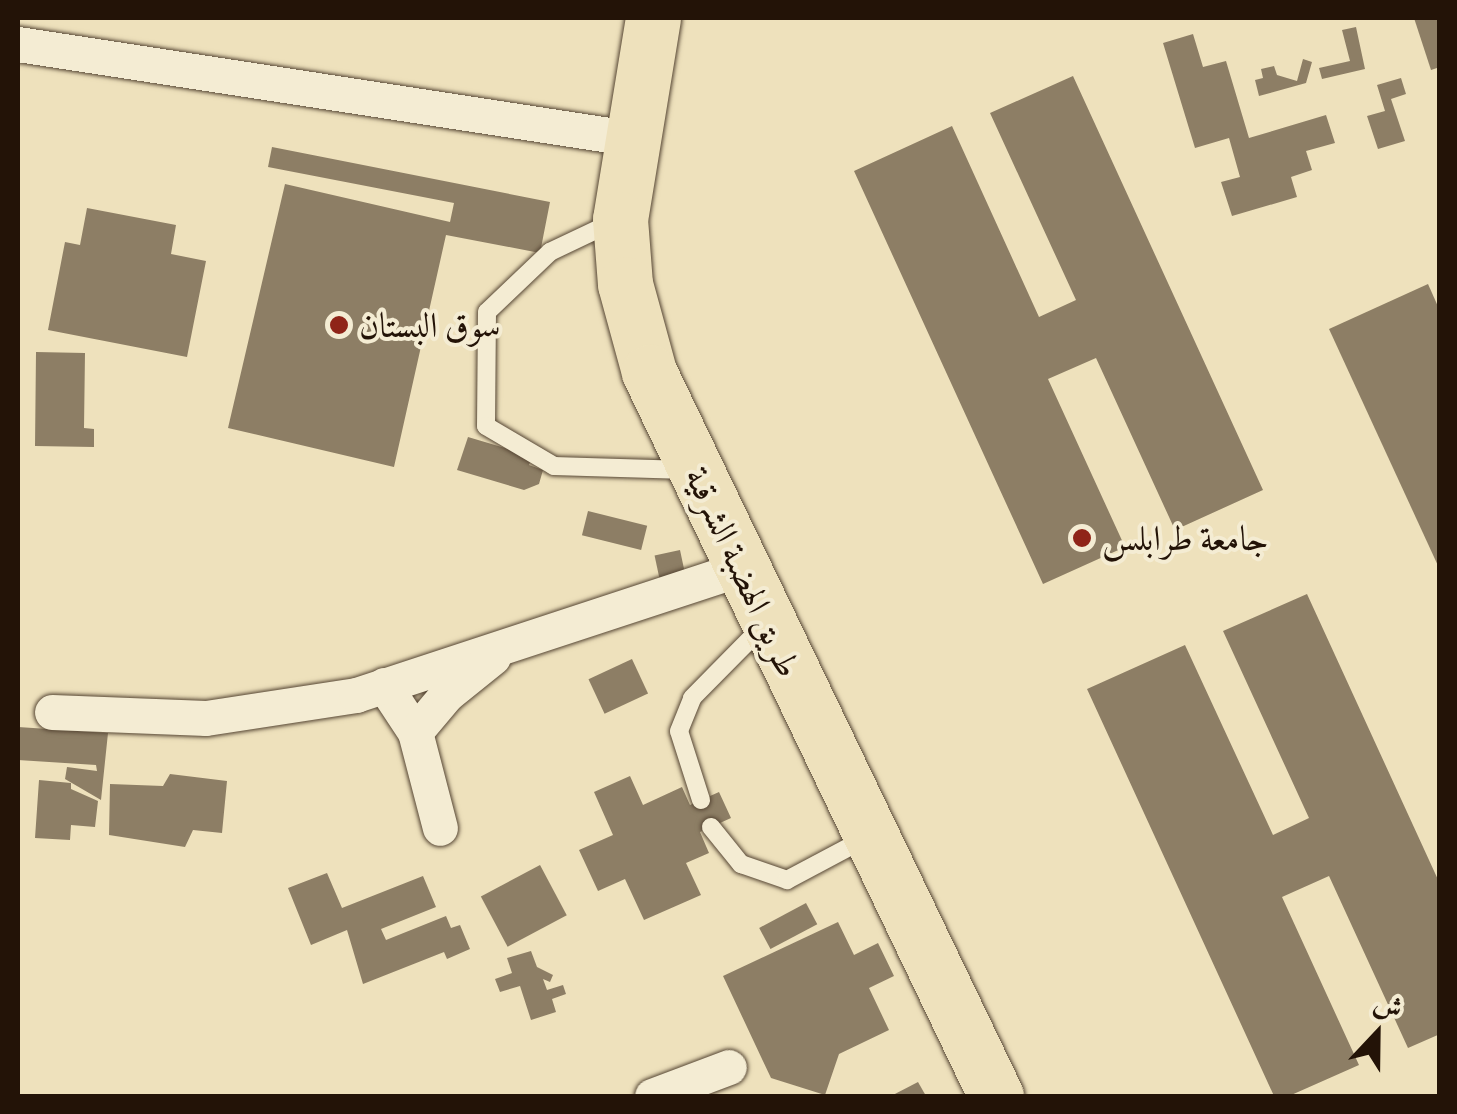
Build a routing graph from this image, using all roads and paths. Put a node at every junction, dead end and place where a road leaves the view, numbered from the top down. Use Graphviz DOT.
graph roads {
  1 [pos="653,18"];
  2 [pos="18,44"];
  3 [pos="630,138"];
  4 [pos="620,219"];
  5 [pos="694,470"];
  6 [pos="740,569"];
  7 [pos="766,624"];
  8 [pos="506,645"];
  9 [pos="384,685"];
  10 [pos="52,712"];
  11 [pos="415,732"];
  12 [pos="701,800"];
  13 [pos="711,826"];
  14 [pos="440,828"];
  15 [pos="869,837"];
  16 [pos="729,1067"];
  17 [pos="652,1096"];
  18 [pos="996,1096"];
  1 -- 3 [label="main road, طريق الهضبة الشرقية"];
  2 -- 3 [label="street"];
  3 -- 4 [label="main road, طريق الهضبة الشرقية"];
  4 -- 5 [label="main road, طريق الهضبة الشرقية"];
  4 -- 5 [label="lane"];
  5 -- 6 [label="main road, طريق الهضبة الشرقية"];
  6 -- 7 [label="main road, طريق الهضبة الشرقية"];
  6 -- 8 [label="street"];
  7 -- 12 [label="lane"];
  7 -- 15 [label="main road, طريق الهضبة الشرقية"];
  8 -- 9 [label="street"];
  8 -- 11 [label="street"];
  9 -- 10 [label="street"];
  9 -- 11 [label="street"];
  11 -- 14 [label="street"];
  13 -- 15 [label="lane"];
  15 -- 18 [label="main road, طريق الهضبة الشرقية"];
  16 -- 17 [label="street"];
}
